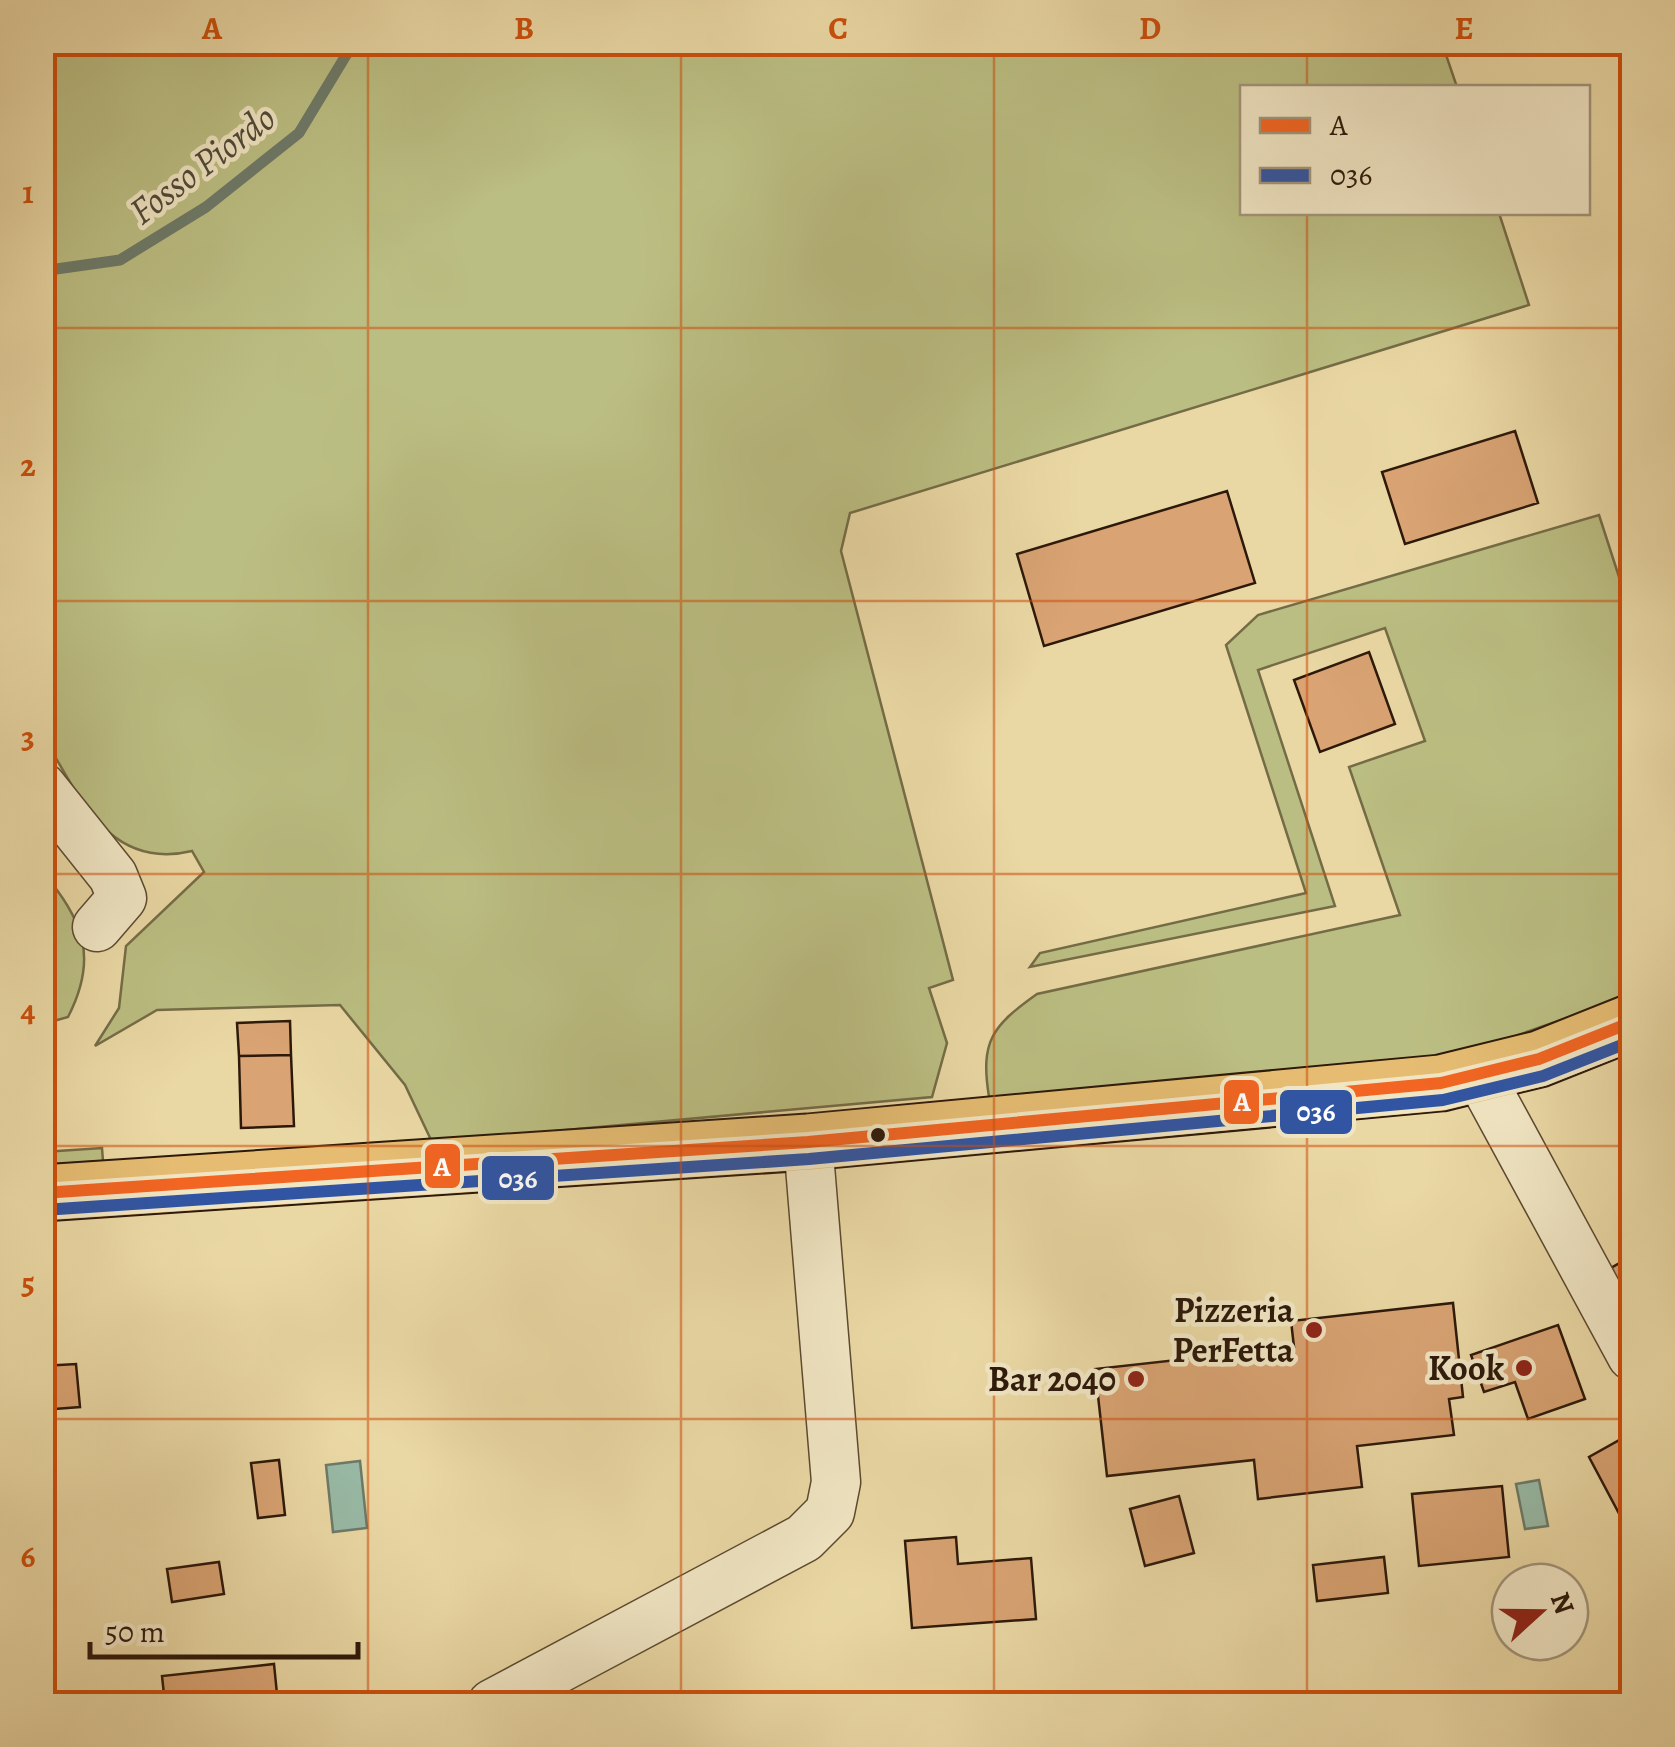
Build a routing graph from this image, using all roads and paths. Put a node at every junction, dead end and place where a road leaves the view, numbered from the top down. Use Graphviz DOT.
graph roads {
  1 [pos="42,786"];
  2 [pos="97,927"];
  3 [pos="1632,1022"];
  4 [pos="1480,1076"];
  5 [pos="808,1142"];
  6 [pos="42,1192"];
  7 [pos="1632,1356"];
  8 [pos="492,1704"];
  1 -- 2 [label="street"];
  3 -- 4 [label="main road"];
  4 -- 5 [label="main road"];
  4 -- 7 [label="street"];
  5 -- 6 [label="main road"];
  5 -- 8 [label="street"];
}
